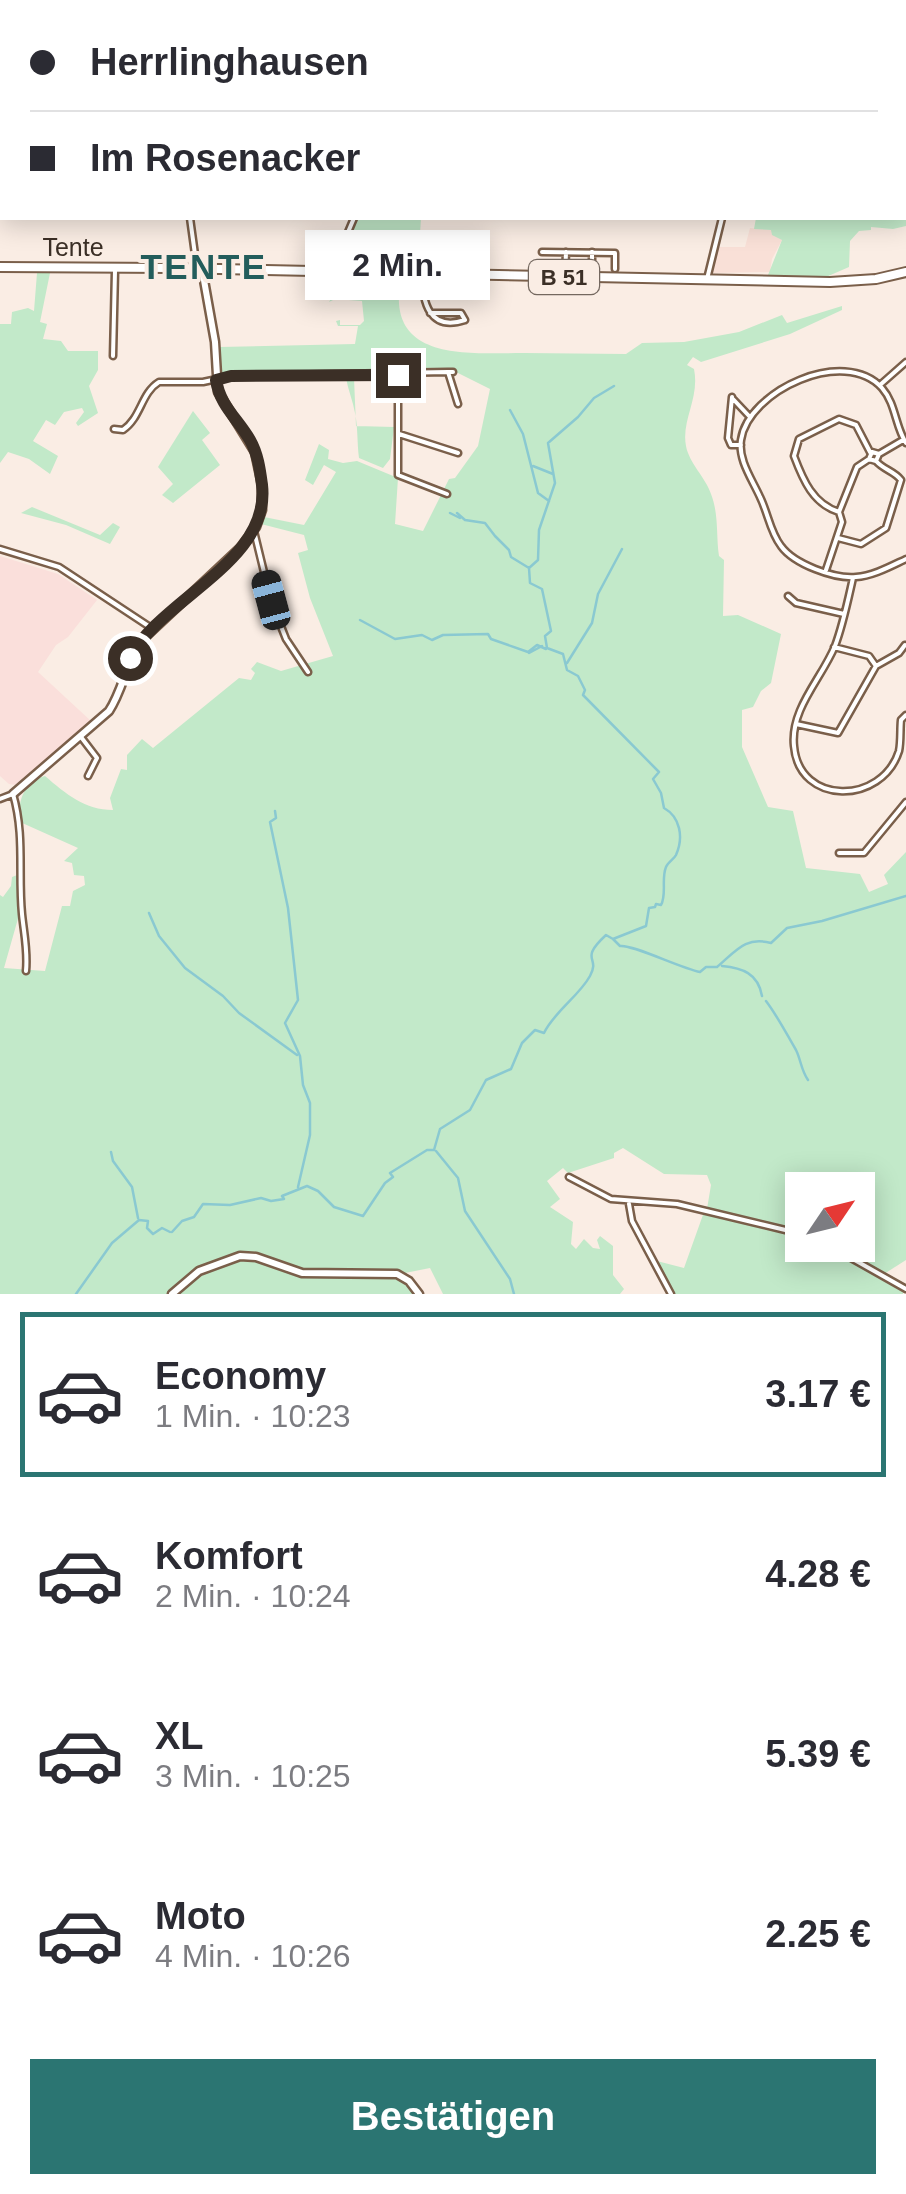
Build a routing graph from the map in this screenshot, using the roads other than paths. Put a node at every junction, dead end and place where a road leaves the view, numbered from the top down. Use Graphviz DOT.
graph roads {
  1 [pos="191,220"];
  2 [pos="353,220"];
  3 [pos="722,220"];
  4 [pos="542,252"];
  5 [pos="566,252"];
  6 [pos="592,252"];
  7 [pos="115,267"];
  8 [pos="0,268"];
  9 [pos="203,269"];
  10 [pos="615,269"];
  11 [pos="339,272"];
  12 [pos="906,272"];
  13 [pos="422,273"];
  14 [pos="565,277"];
  15 [pos="592,277"];
  16 [pos="707,279"];
  17 [pos="430,313"];
  18 [pos="113,356"];
  19 [pos="906,362"];
  20 [pos="398,375"];
  21 [pos="216,378"];
  22 [pos="880,385"];
  23 [pos="458,404"];
  24 [pos="750,417"];
  25 [pos="114,428"];
  26 [pos="399,434"];
  27 [pos="905,442"];
  28 [pos="741,445"];
  29 [pos="458,454"];
  30 [pos="878,454"];
  31 [pos="870,456"];
  32 [pos="876,462"];
  33 [pos="448,494"];
  34 [pos="838,512"];
  35 [pos="254,531"];
  36 [pos="838,538"];
  37 [pos="0,549"];
  38 [pos="906,558"];
  39 [pos="826,571"];
  40 [pos="852,578"];
  41 [pos="788,596"];
  42 [pos="844,614"];
  43 [pos="153,629"];
  44 [pos="904,645"];
  45 [pos="834,647"];
  46 [pos="876,666"];
  47 [pos="308,672"];
  48 [pos="906,715"];
  49 [pos="796,724"];
  50 [pos="81,737"];
  51 [pos="906,747"];
  52 [pos="899,750"];
  53 [pos="88,776"];
  54 [pos="13,794"];
  55 [pos="0,799"];
  56 [pos="906,802"];
  57 [pos="839,853"];
  58 [pos="26,971"];
  59 [pos="570,1177"];
  60 [pos="629,1203"];
  61 [pos="785,1230"];
  62 [pos="857,1262"];
  63 [pos="906,1290"];
  64 [pos="172,1294"];
  65 [pos="419,1294"];
  66 [pos="671,1294"];
  1 -- 9 [label="street"];
  2 -- 11 [label="street"];
  3 -- 16 [label="street"];
  4 -- 5 [label="street"];
  5 -- 6 [label="street"];
  5 -- 14 [label="street"];
  6 -- 10 [label="street"];
  6 -- 15 [label="street"];
  7 -- 8 [label="main road, Tente / B 51"];
  7 -- 9 [label="main road, Tente / B 51"];
  7 -- 18 [label="street"];
  9 -- 11 [label="main road, Tente / B 51"];
  9 -- 21 [label="street"];
  11 -- 13 [label="main road, Tente / B 51"];
  12 -- 16 [label="main road, Tente / B 51"];
  13 -- 14 [label="main road, Tente / B 51"];
  13 -- 17 [label="street"];
  14 -- 15 [label="main road, Tente / B 51"];
  15 -- 16 [label="main road, Tente / B 51"];
  17 -- 17 [label="street"];
  19 -- 22 [label="street"];
  20 -- 21 [label="street"];
  20 -- 23 [label="street"];
  20 -- 26 [label="street"];
  21 -- 25 [label="street"];
  21 -- 35 [label="street"];
  22 -- 24 [label="street"];
  22 -- 27 [label="street"];
  24 -- 28 [label="street"];
  24 -- 28 [label="street"];
  26 -- 29 [label="street"];
  26 -- 33 [label="street"];
  27 -- 30 [label="street"];
  28 -- 39 [label="street"];
  30 -- 31 [label="street"];
  30 -- 32 [label="street"];
  31 -- 32 [label="street"];
  31 -- 34 [label="street"];
  31 -- 34 [label="street"];
  32 -- 36 [label="street"];
  34 -- 36 [label="street"];
  35 -- 43 [label="street"];
  35 -- 47 [label="street"];
  36 -- 39 [label="street"];
  37 -- 43 [label="street"];
  38 -- 40 [label="street"];
  39 -- 40 [label="street"];
  40 -- 42 [label="street"];
  41 -- 42 [label="street"];
  42 -- 45 [label="street"];
  43 -- 50 [label="street"];
  44 -- 46 [label="street"];
  45 -- 46 [label="street"];
  45 -- 49 [label="street"];
  46 -- 49 [label="street"];
  48 -- 52 [label="street"];
  49 -- 52 [label="street"];
  50 -- 53 [label="street"];
  50 -- 54 [label="street"];
  51 -- 52 [label="street"];
  54 -- 55 [label="street"];
  54 -- 58 [label="street"];
  56 -- 57 [label="street"];
  59 -- 60 [label="street"];
  60 -- 61 [label="street"];
  60 -- 66 [label="street"];
  62 -- 63 [label="street"];
  64 -- 65 [label="street"];
}
